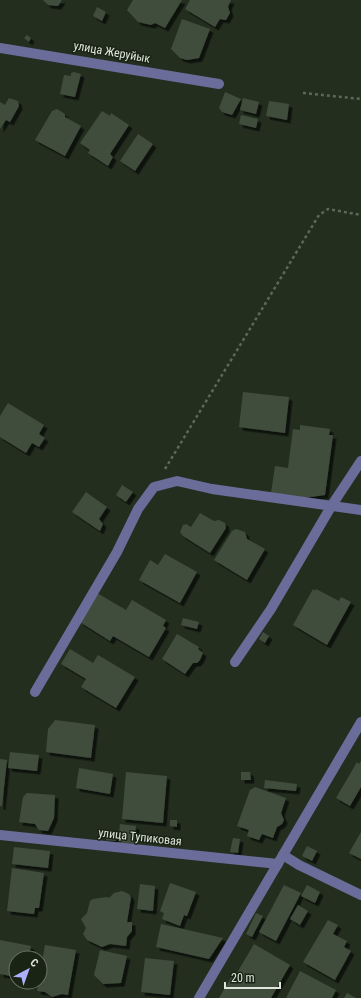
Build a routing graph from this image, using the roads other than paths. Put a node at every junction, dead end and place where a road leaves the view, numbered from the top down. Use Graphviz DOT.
graph roads {
  1 [pos="0,48"];
  2 [pos="219,84"];
  3 [pos="361,461"];
  4 [pos="332,505"];
  5 [pos="361,510"];
  6 [pos="235,662"];
  7 [pos="35,692"];
  8 [pos="361,722"];
  9 [pos="0,835"];
  10 [pos="280,860"];
  11 [pos="361,894"];
  12 [pos="199,998"];
  1 -- 2 [label="street, улица Жеруйык"];
  3 -- 4 [label="street"];
  4 -- 5 [label="street"];
  4 -- 6 [label="street"];
  4 -- 7 [label="street"];
  8 -- 10 [label="street"];
  9 -- 10 [label="street, улица Тупиковая"];
  10 -- 11 [label="street"];
  10 -- 12 [label="street"];
}
